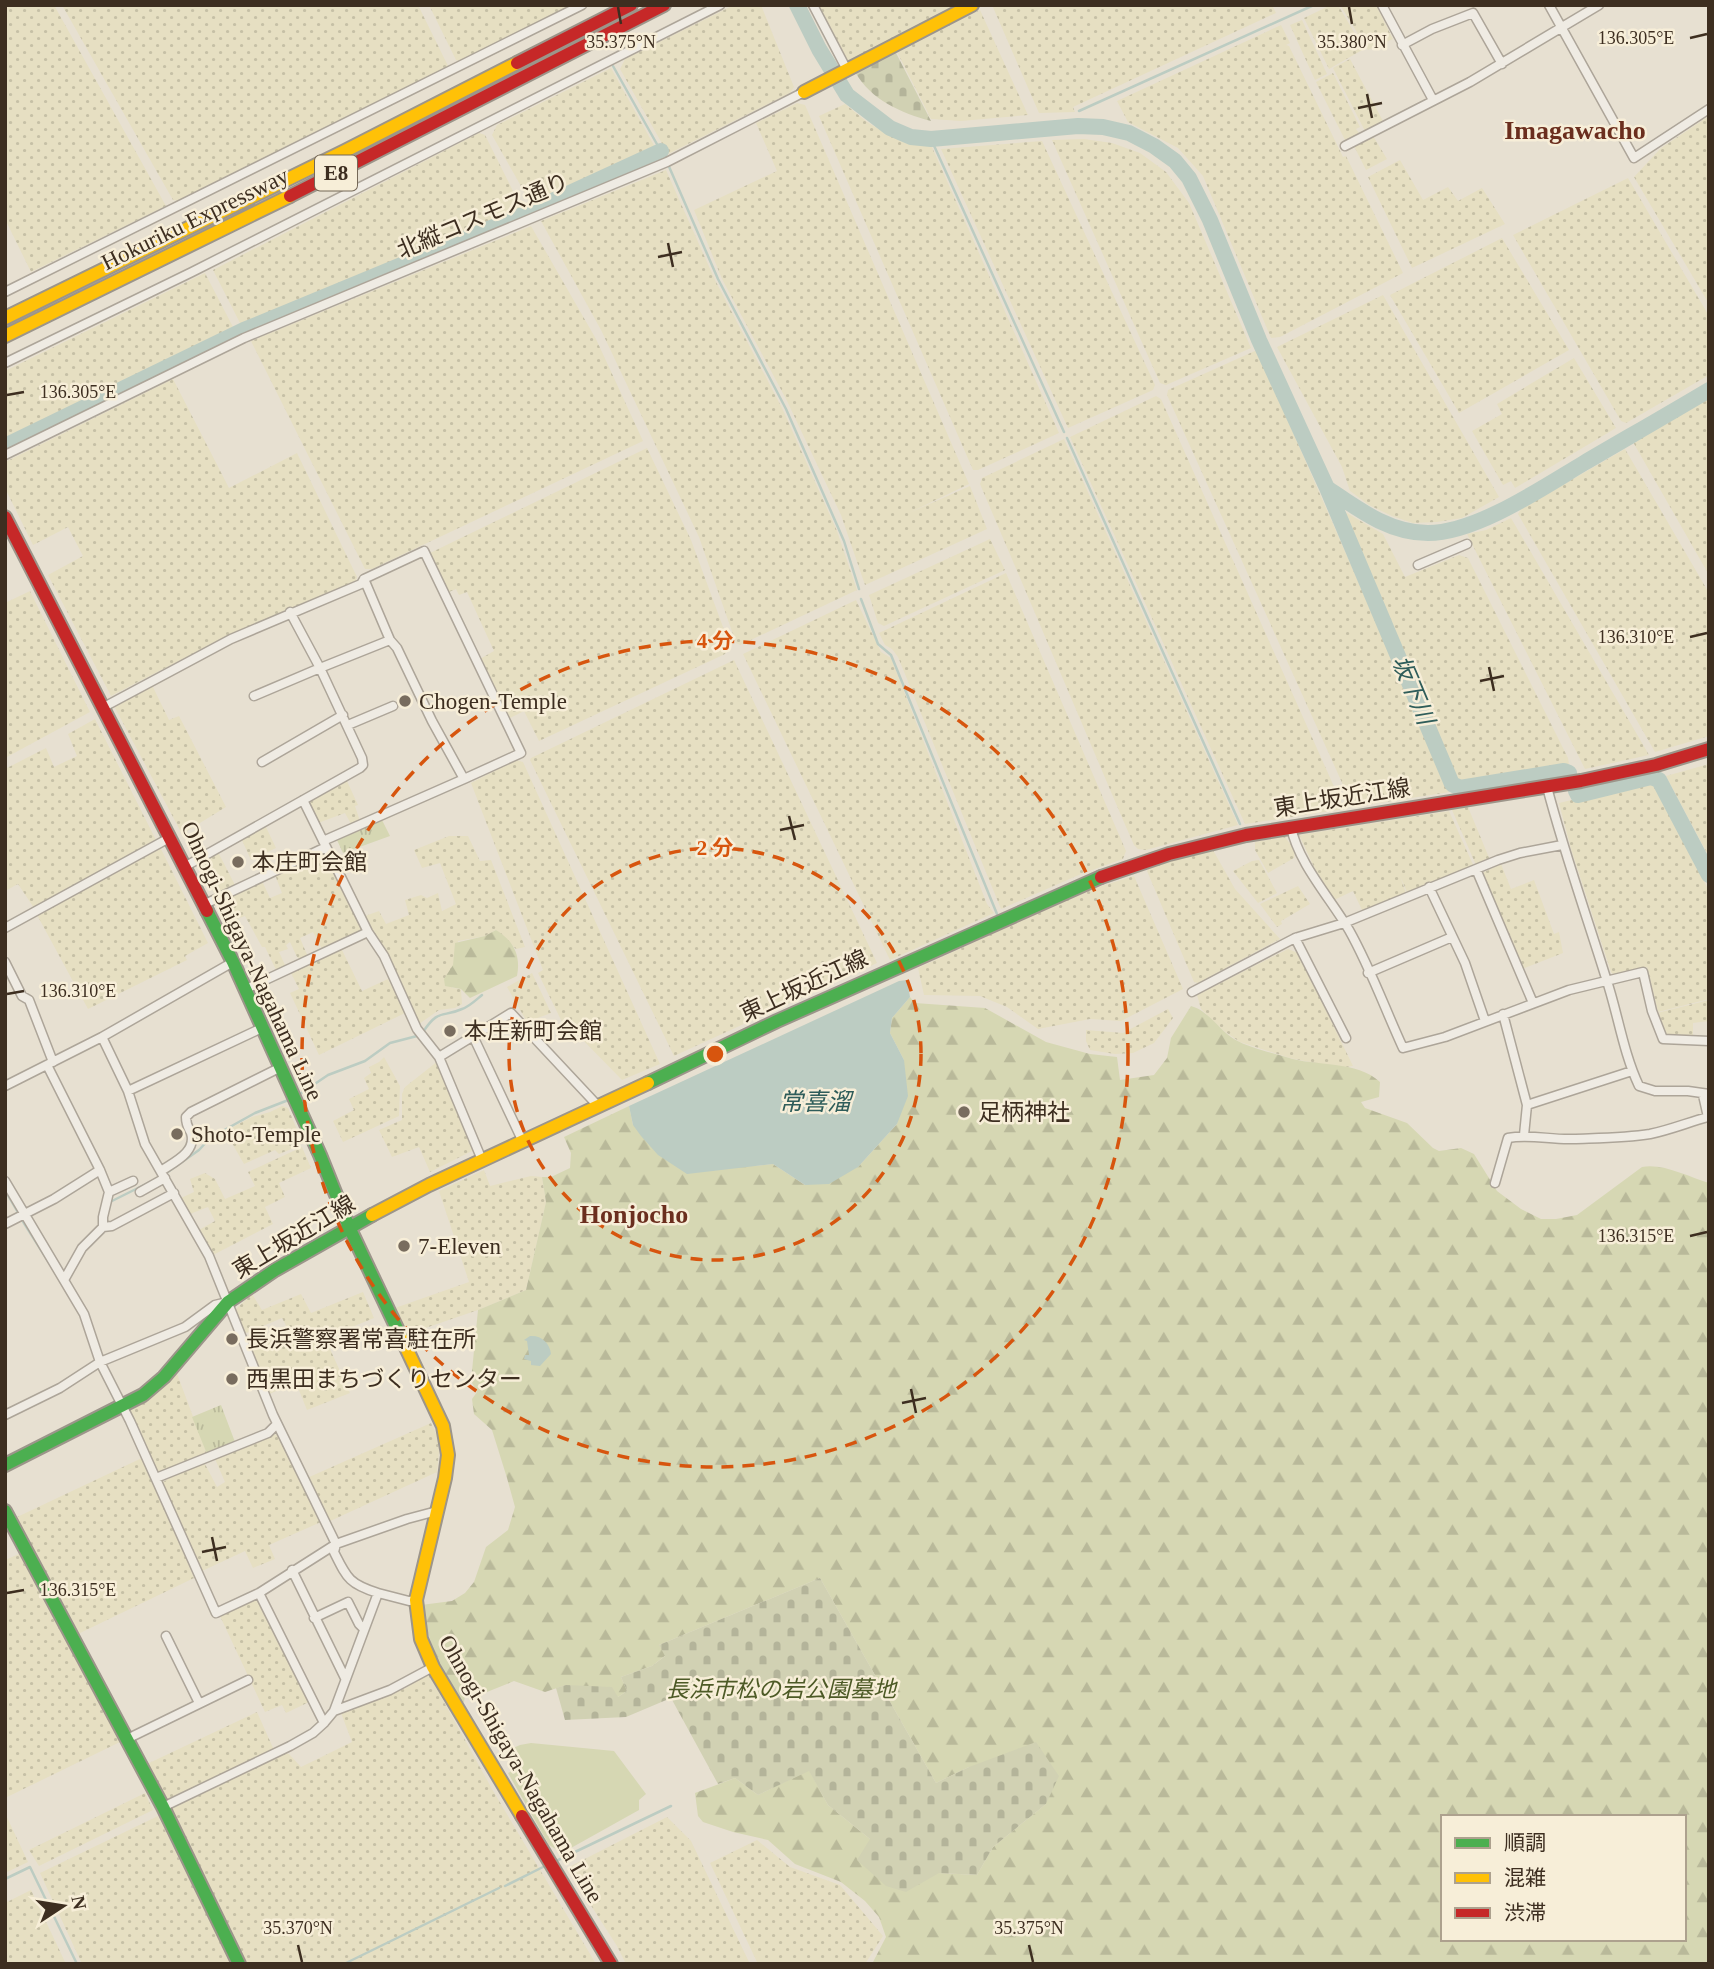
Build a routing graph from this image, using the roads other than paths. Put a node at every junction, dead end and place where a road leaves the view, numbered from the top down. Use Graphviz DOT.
graph roads {
  1 [pos="582,5"];
  2 [pos="631,5"];
  3 [pos="664,5"];
  4 [pos="720,5"];
  5 [pos="813,5"];
  6 [pos="972,5"];
  7 [pos="1382,5"];
  8 [pos="1549,5"];
  9 [pos="1600,5"];
  10 [pos="1562,27"];
  11 [pos="1402,46"];
  12 [pos="1502,64"];
  13 [pos="845,71"];
  14 [pos="804,92"];
  15 [pos="1433,100"];
  16 [pos="1709,109"];
  17 [pos="1345,146"];
  18 [pos="5,292"];
  19 [pos="5,318"];
  20 [pos="5,336"];
  21 [pos="5,363"];
  22 [pos="5,455"];
  23 [pos="5,517"];
  24 [pos="1466,544"];
  25 [pos="1418,565"];
  26 [pos="364,579"];
  27 [pos="290,612"];
  28 [pos="390,640"];
  29 [pos="320,668"];
  30 [pos="254,696"];
  31 [pos="393,706"];
  32 [pos="102,708"];
  33 [pos="343,715"];
  34 [pos="348,725"];
  35 [pos="1709,749"];
  36 [pos="262,762"];
  37 [pos="464,779"];
  38 [pos="1547,787"];
  39 [pos="303,800"];
  40 [pos="1290,827"];
  41 [pos="171,837"];
  42 [pos="324,844"];
  43 [pos="1562,845"];
  44 [pos="186,866"];
  45 [pos="1476,869"];
  46 [pos="1429,887"];
  47 [pos="205,904"];
  48 [pos="1344,923"];
  49 [pos="5,928"];
  50 [pos="368,932"];
  51 [pos="1452,937"];
  52 [pos="1294,938"];
  53 [pos="5,962"];
  54 [pos="233,962"];
  55 [pos="1368,973"];
  56 [pos="1607,981"];
  57 [pos="246,989"];
  58 [pos="1192,992"];
  59 [pos="1534,1003"];
  60 [pos="1503,1014"];
  61 [pos="1485,1021"];
  62 [pos="264,1027"];
  63 [pos="472,1036"];
  64 [pos="102,1037"];
  65 [pos="1346,1038"];
  66 [pos="1709,1041"];
  67 [pos="439,1057"];
  68 [pos="50,1064"];
  69 [pos="281,1067"];
  70 [pos="1632,1071"];
  71 [pos="5,1086"];
  72 [pos="128,1091"];
  73 [pos="1706,1095"];
  74 [pos="1527,1104"];
  75 [pos="599,1107"];
  76 [pos="1524,1135"];
  77 [pos="523,1142"];
  78 [pos="482,1160"];
  79 [pos="100,1170"];
  80 [pos="163,1174"];
  81 [pos="5,1181"];
  82 [pos="133,1181"];
  83 [pos="1495,1184"];
  84 [pos="109,1192"];
  85 [pos="140,1192"];
  86 [pos="174,1193"];
  87 [pos="22,1217"];
  88 [pos="5,1224"];
  89 [pos="105,1227"];
  90 [pos="349,1227"];
  91 [pos="64,1280"];
  92 [pos="228,1302"];
  93 [pos="185,1327"];
  94 [pos="197,1337"];
  95 [pos="100,1362"];
  96 [pos="123,1407"];
  97 [pos="6,1412"];
  98 [pos="277,1424"];
  99 [pos="5,1465"];
  100 [pos="156,1478"];
  101 [pos="5,1511"];
  102 [pos="437,1511"];
  103 [pos="336,1544"];
  104 [pos="292,1570"];
  105 [pos="259,1592"];
  106 [pos="378,1593"];
  107 [pos="416,1600"];
  108 [pos="314,1618"];
  109 [pos="364,1629"];
  110 [pos="166,1636"];
  111 [pos="433,1667"];
  112 [pos="345,1678"];
  113 [pos="248,1680"];
  114 [pos="199,1703"];
  115 [pos="334,1711"];
  116 [pos="324,1723"];
  117 [pos="127,1739"];
  118 [pos="163,1808"];
  119 [pos="239,1964"];
  120 [pos="611,1964"];
  1 -- 18 [label="street"];
  2 -- 19 [label="main road, Hokuriku Expressway / E8"];
  3 -- 20 [label="main road, Hokuriku Expressway / E8"];
  4 -- 21 [label="street"];
  5 -- 13 [label="street"];
  6 -- 13 [label="main road, 北縦コスモス通り"];
  7 -- 11 [label="street"];
  8 -- 10 [label="street"];
  9 -- 10 [label="street"];
  10 -- 12 [label="street"];
  10 -- 16 [label="street"];
  11 -- 12 [label="street"];
  11 -- 15 [label="street"];
  12 -- 15 [label="street"];
  13 -- 14 [label="main road, 北縦コスモス通り"];
  14 -- 22 [label="street, 北縦コスモス通り"];
  15 -- 17 [label="street"];
  23 -- 32 [label="main road, Ohnogi-Shigaya-Nagahama Line"];
  24 -- 25 [label="street"];
  26 -- 27 [label="street"];
  26 -- 28 [label="street"];
  26 -- 37 [label="street"];
  27 -- 29 [label="street"];
  27 -- 32 [label="street"];
  28 -- 29 [label="street"];
  28 -- 37 [label="street"];
  29 -- 30 [label="street"];
  29 -- 33 [label="street"];
  31 -- 34 [label="street"];
  32 -- 41 [label="main road, Ohnogi-Shigaya-Nagahama Line"];
  33 -- 34 [label="street"];
  33 -- 36 [label="street"];
  34 -- 39 [label="street"];
  35 -- 38 [label="main road, 東上坂近江線"];
  37 -- 42 [label="street"];
  38 -- 40 [label="main road, 東上坂近江線"];
  38 -- 43 [label="street"];
  39 -- 42 [label="street"];
  39 -- 44 [label="street"];
  40 -- 48 [label="street"];
  40 -- 75 [label="main road, 東上坂近江線"];
  41 -- 44 [label="main road, Ohnogi-Shigaya-Nagahama Line"];
  41 -- 49 [label="street"];
  42 -- 47 [label="street"];
  42 -- 50 [label="street"];
  43 -- 45 [label="street"];
  43 -- 56 [label="street"];
  44 -- 47 [label="main road, Ohnogi-Shigaya-Nagahama Line"];
  45 -- 46 [label="street"];
  45 -- 59 [label="street"];
  46 -- 48 [label="street"];
  46 -- 51 [label="street"];
  47 -- 54 [label="main road, Ohnogi-Shigaya-Nagahama Line"];
  48 -- 52 [label="street"];
  48 -- 55 [label="street"];
  50 -- 57 [label="street"];
  50 -- 67 [label="street"];
  51 -- 55 [label="street"];
  51 -- 61 [label="street"];
  52 -- 58 [label="street"];
  52 -- 65 [label="street"];
  53 -- 68 [label="street"];
  54 -- 57 [label="main road, Ohnogi-Shigaya-Nagahama Line"];
  54 -- 64 [label="street"];
  55 -- 61 [label="street"];
  56 -- 59 [label="street"];
  56 -- 66 [label="street"];
  56 -- 70 [label="street"];
  57 -- 62 [label="main road, Ohnogi-Shigaya-Nagahama Line"];
  59 -- 60 [label="street"];
  60 -- 61 [label="street"];
  60 -- 74 [label="street"];
  62 -- 69 [label="main road, Ohnogi-Shigaya-Nagahama Line"];
  62 -- 72 [label="street"];
  63 -- 67 [label="street"];
  63 -- 75 [label="street"];
  63 -- 77 [label="street"];
  64 -- 68 [label="street"];
  64 -- 72 [label="street"];
  67 -- 78 [label="street"];
  68 -- 71 [label="street"];
  68 -- 79 [label="street"];
  69 -- 80 [label="street"];
  69 -- 90 [label="main road, Ohnogi-Shigaya-Nagahama Line"];
  70 -- 73 [label="street"];
  70 -- 74 [label="street"];
  72 -- 80 [label="street"];
  73 -- 76 [label="street"];
  74 -- 76 [label="street"];
  75 -- 77 [label="main road, 東上坂近江線"];
  76 -- 83 [label="street"];
  77 -- 78 [label="main road, 東上坂近江線"];
  78 -- 90 [label="main road, 東上坂近江線"];
  79 -- 84 [label="street"];
  79 -- 87 [label="street"];
  80 -- 85 [label="street"];
  80 -- 86 [label="street"];
  81 -- 87 [label="street"];
  82 -- 84 [label="street"];
  84 -- 89 [label="street"];
  86 -- 89 [label="street"];
  86 -- 92 [label="street"];
  87 -- 88 [label="street"];
  87 -- 91 [label="street"];
  89 -- 91 [label="street"];
  90 -- 92 [label="main road, 東上坂近江線"];
  90 -- 102 [label="main road, Ohnogi-Shigaya-Nagahama Line"];
  91 -- 95 [label="street"];
  92 -- 93 [label="street"];
  92 -- 94 [label="main road, 東上坂近江線"];
  92 -- 98 [label="street"];
  93 -- 94 [label="street"];
  93 -- 95 [label="street"];
  94 -- 96 [label="main road, 東上坂近江線"];
  95 -- 96 [label="street"];
  95 -- 97 [label="street"];
  96 -- 99 [label="main road, 東上坂近江線"];
  96 -- 100 [label="street"];
  98 -- 100 [label="street"];
  98 -- 103 [label="street"];
  100 -- 105 [label="street"];
  101 -- 117 [label="main road"];
  102 -- 103 [label="street"];
  102 -- 107 [label="main road, Ohnogi-Shigaya-Nagahama Line"];
  103 -- 104 [label="street"];
  103 -- 106 [label="street"];
  104 -- 105 [label="street"];
  104 -- 108 [label="street"];
  105 -- 116 [label="street"];
  106 -- 107 [label="street"];
  106 -- 109 [label="street"];
  107 -- 111 [label="main road, Ohnogi-Shigaya-Nagahama Line"];
  108 -- 109 [label="street"];
  108 -- 112 [label="street"];
  109 -- 112 [label="street"];
  110 -- 114 [label="street"];
  111 -- 115 [label="street"];
  111 -- 120 [label="main road, Ohnogi-Shigaya-Nagahama Line"];
  112 -- 115 [label="street"];
  113 -- 114 [label="street"];
  114 -- 117 [label="street"];
  115 -- 116 [label="street"];
  116 -- 118 [label="street"];
  117 -- 118 [label="main road"];
  118 -- 119 [label="main road"];
}
